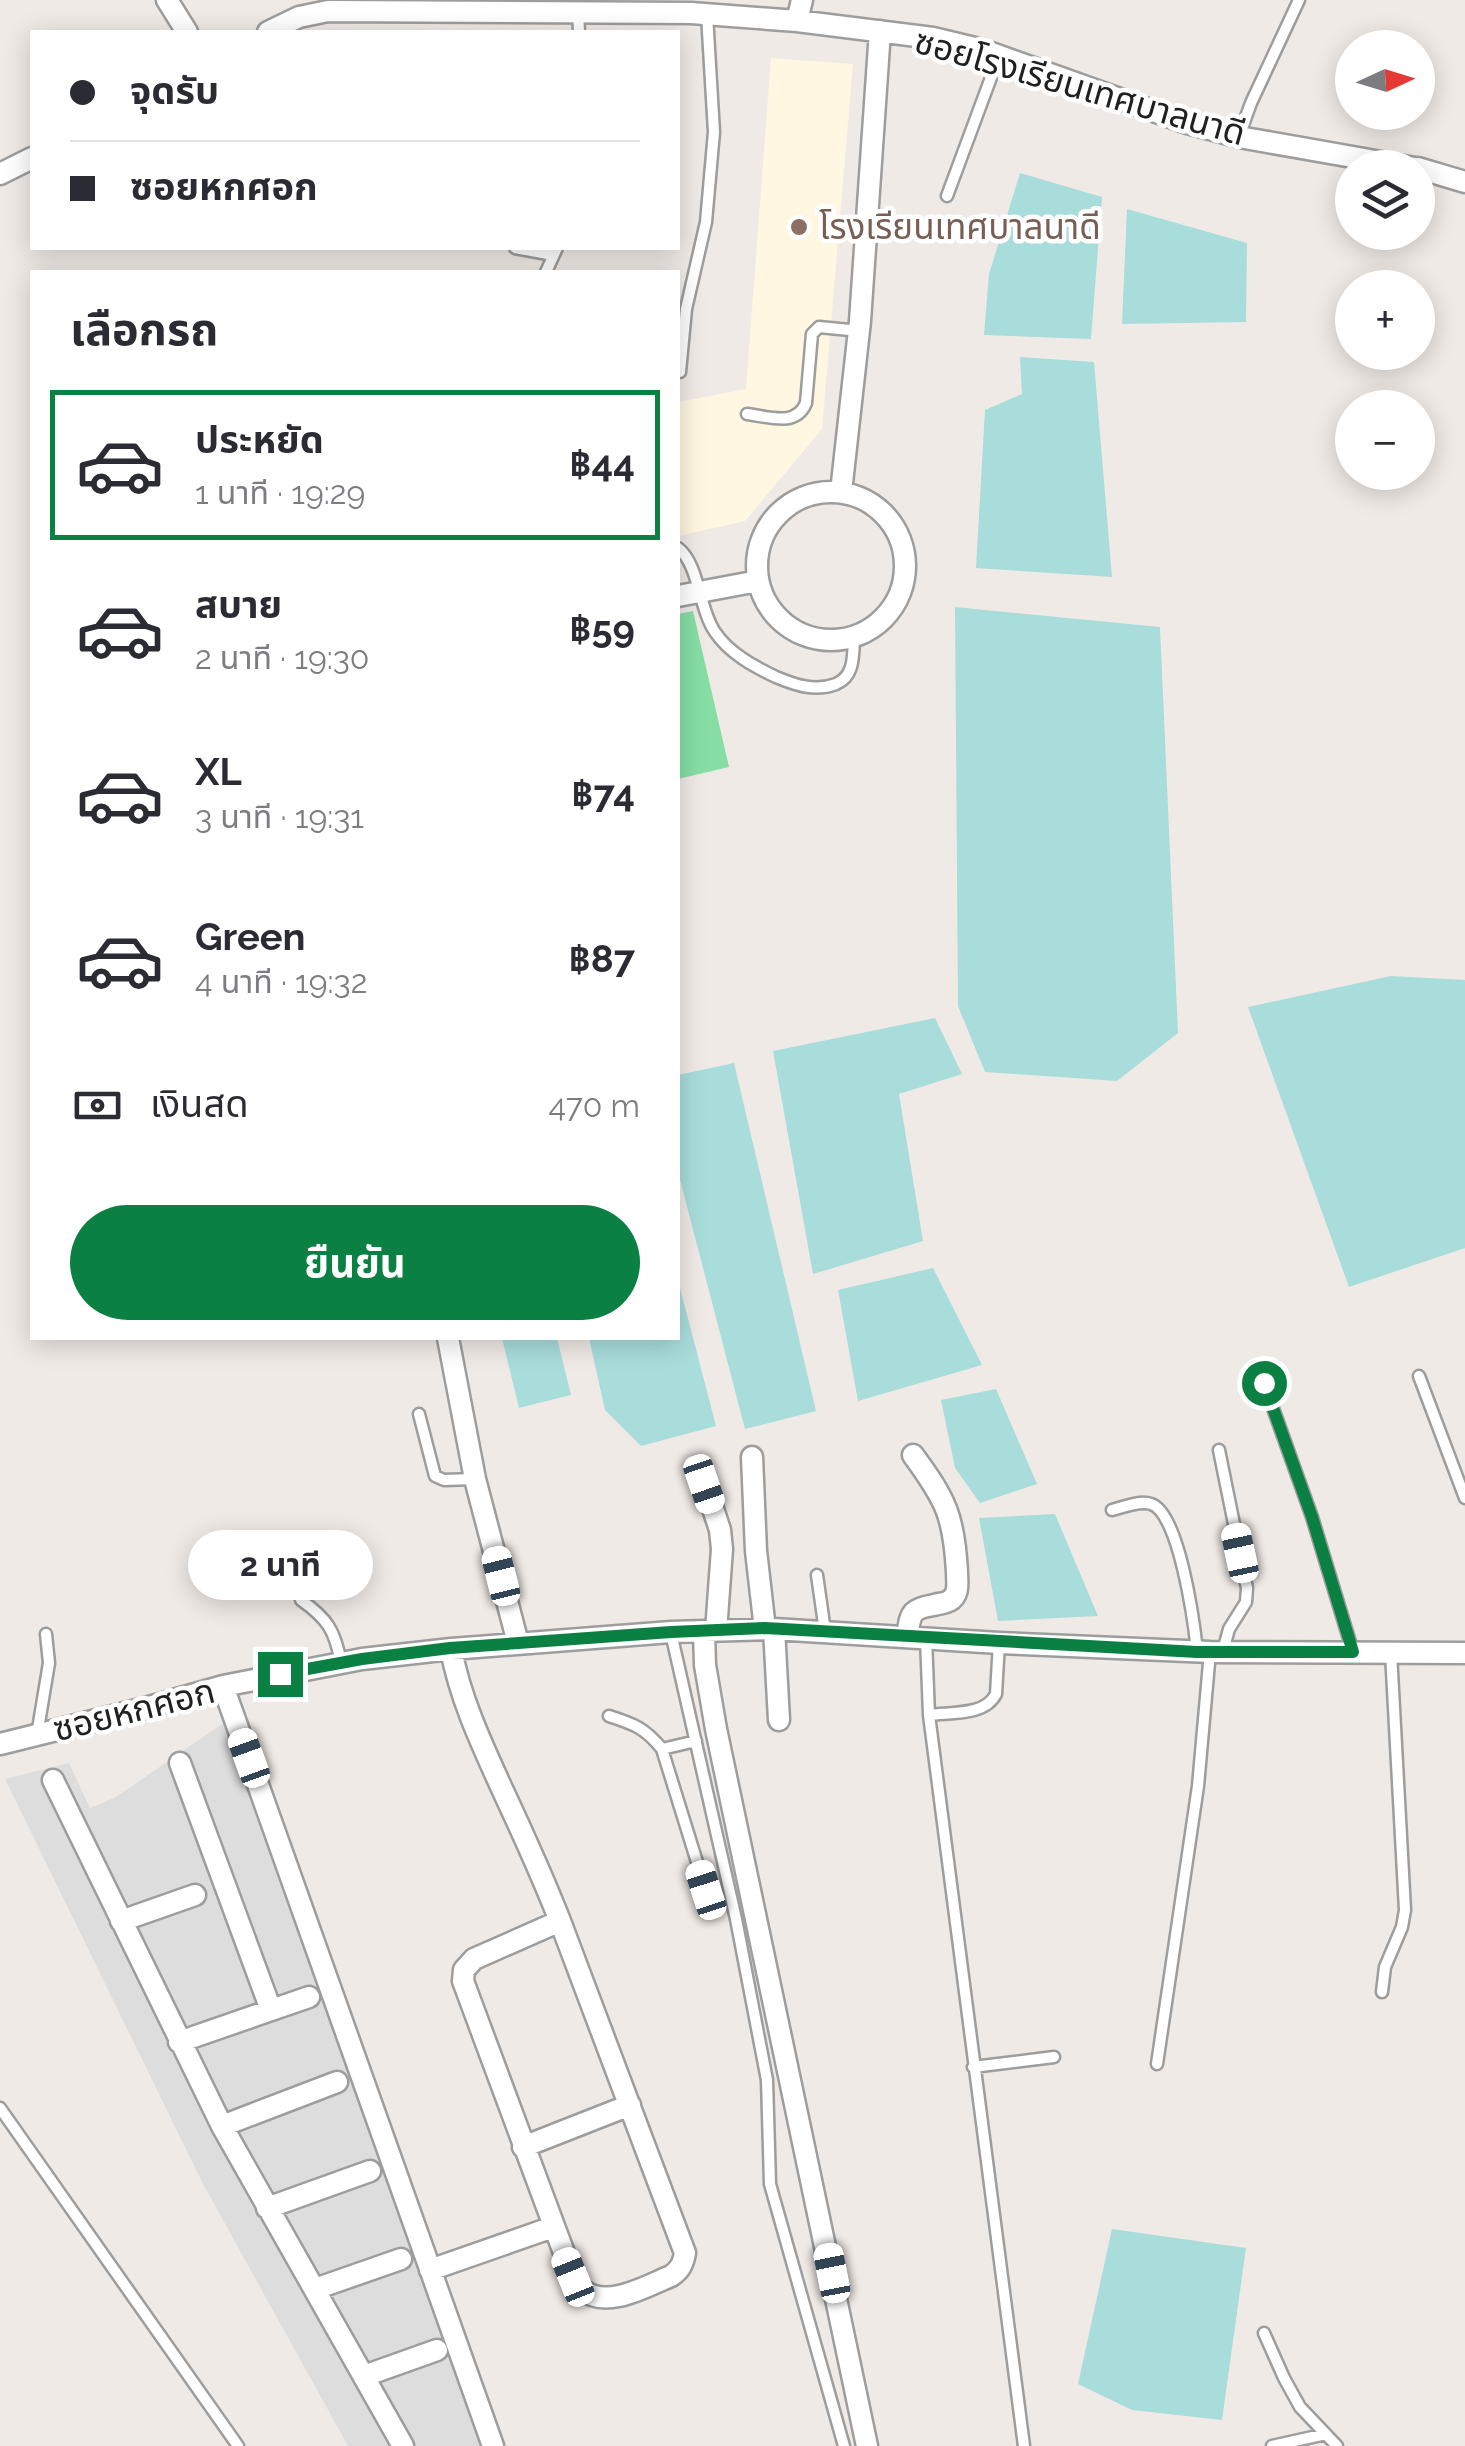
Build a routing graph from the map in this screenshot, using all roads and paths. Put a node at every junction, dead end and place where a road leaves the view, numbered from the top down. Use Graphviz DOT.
graph roads {
  1 [pos="167,0"];
  2 [pos="1299,0"];
  3 [pos="799,10"];
  4 [pos="708,15"];
  5 [pos="328,22"];
  6 [pos="578,22"];
  7 [pos="186,30"];
  8 [pos="272,30"];
  9 [pos="880,31"];
  10 [pos="999,56"];
  11 [pos="1239,137"];
  12 [pos="1335,154"];
  13 [pos="30,159"];
  14 [pos="1435,173"];
  15 [pos="0,174"];
  16 [pos="1465,182"];
  17 [pos="947,196"];
  18 [pos="860,331"];
  19 [pos="680,372"];
  20 [pos="747,414"];
  21 [pos="841,492"];
  22 [pos="680,549"];
  23 [pos="758,581"];
  24 [pos="699,591"];
  25 [pos="680,596"];
  26 [pos="854,638"];
  27 [pos="448,1340"];
  28 [pos="1418,1376"];
  29 [pos="1264,1383"];
  30 [pos="419,1414"];
  31 [pos="1219,1450"];
  32 [pos="913,1455"];
  33 [pos="752,1457"];
  34 [pos="475,1479"];
  35 [pos="704,1484"];
  36 [pos="1465,1498"];
  37 [pos="1112,1510"];
  38 [pos="817,1575"];
  39 [pos="301,1600"];
  40 [pos="824,1631"];
  41 [pos="771,1632"];
  42 [pos="46,1634"];
  43 [pos="672,1638"];
  44 [pos="920,1641"];
  45 [pos="518,1643"];
  46 [pos="707,1643"];
  47 [pos="998,1649"];
  48 [pos="1353,1652"];
  49 [pos="1391,1652"];
  50 [pos="1465,1653"];
  51 [pos="1210,1655"];
  52 [pos="340,1663"];
  53 [pos="454,1665"];
  54 [pos="226,1694"];
  55 [pos="929,1715"];
  56 [pos="608,1716"];
  57 [pos="778,1720"];
  58 [pos="37,1735"];
  59 [pos="696,1741"];
  60 [pos="0,1744"];
  61 [pos="662,1749"];
  62 [pos="180,1762"];
  63 [pos="53,1780"];
  64 [pos="706,1890"];
  65 [pos="195,1895"];
  66 [pos="121,1921"];
  67 [pos="560,1921"];
  68 [pos="1382,1992"];
  69 [pos="309,1998"];
  70 [pos="271,2010"];
  71 [pos="179,2042"];
  72 [pos="1054,2058"];
  73 [pos="1157,2064"];
  74 [pos="974,2066"];
  75 [pos="337,2082"];
  76 [pos="630,2106"];
  77 [pos="0,2108"];
  78 [pos="222,2126"];
  79 [pos="524,2147"];
  80 [pos="370,2171"];
  81 [pos="267,2208"];
  82 [pos="552,2227"];
  83 [pos="400,2259"];
  84 [pos="430,2270"];
  85 [pos="315,2289"];
  86 [pos="1264,2333"];
  87 [pos="437,2350"];
  88 [pos="364,2376"];
  89 [pos="1326,2434"];
  90 [pos="238,2446"];
  91 [pos="403,2446"];
  92 [pos="494,2446"];
  93 [pos="844,2446"];
  94 [pos="868,2446"];
  95 [pos="1024,2446"];
  96 [pos="1272,2446"];
  97 [pos="1337,2446"];
  1 -- 7 [label="street"];
  2 -- 11 [label="lane"];
  3 -- 4 [label="street, ซอยโรงเรียนเทศบาลนาดี"];
  3 -- 9 [label="street, ซอยโรงเรียนเทศบาลนาดี"];
  4 -- 6 [label="street, ซอยโรงเรียนเทศบาลนาดี"];
  4 -- 19 [label="lane"];
  5 -- 6 [label="street, ซอยโรงเรียนเทศบาลนาดี"];
  5 -- 8 [label="street, ซอยโรงเรียนเทศบาลนาดี"];
  9 -- 10 [label="street, ซอยโรงเรียนเทศบาลนาดี"];
  9 -- 18 [label="street"];
  10 -- 11 [label="street, ซอยโรงเรียนเทศบาลนาดี"];
  10 -- 17 [label="lane"];
  11 -- 12 [label="street, ซอยโรงเรียนเทศบาลนาดี"];
  13 -- 15 [label="street"];
  14 -- 16 [label="street, ซอยโรงเรียนเทศบาลนาดี"];
  18 -- 20 [label="lane"];
  18 -- 21 [label="street"];
  21 -- 23 [label="street"];
  21 -- 26 [label="street"];
  22 -- 24 [label="lane"];
  23 -- 24 [label="street"];
  23 -- 26 [label="street"];
  24 -- 25 [label="street"];
  24 -- 26 [label="lane"];
  27 -- 34 [label="street"];
  28 -- 36 [label="lane"];
  29 -- 48 [label="lane"];
  30 -- 34 [label="lane"];
  31 -- 51 [label="lane"];
  32 -- 44 [label="street"];
  33 -- 41 [label="street"];
  34 -- 45 [label="street"];
  35 -- 46 [label="street"];
  37 -- 51 [label="lane"];
  38 -- 40 [label="lane"];
  39 -- 52 [label="lane"];
  40 -- 41 [label="street, ซอยหกศอก"];
  40 -- 44 [label="street, ซอยหกศอก"];
  41 -- 46 [label="street, ซอยหกศอก"];
  41 -- 57 [label="street"];
  42 -- 58 [label="lane"];
  43 -- 45 [label="street, ซอยหกศอก"];
  43 -- 46 [label="street, ซอยหกศอก"];
  43 -- 59 [label="lane"];
  44 -- 47 [label="street, ซอยหกศอก"];
  44 -- 55 [label="lane"];
  45 -- 53 [label="street, ซอยหกศอก"];
  46 -- 94 [label="street"];
  47 -- 51 [label="street, ซอยหกศอก"];
  47 -- 55 [label="lane"];
  48 -- 49 [label="street, ซอยหกศอก"];
  48 -- 51 [label="street, ซอยหกศอก"];
  49 -- 50 [label="street, ซอยหกศอก"];
  49 -- 68 [label="lane"];
  51 -- 73 [label="lane"];
  52 -- 53 [label="street, ซอยหกศอก"];
  52 -- 54 [label="street, ซอยหกศอก"];
  53 -- 67 [label="street"];
  54 -- 58 [label="street, ซอยหกศอก"];
  54 -- 84 [label="street"];
  55 -- 74 [label="lane"];
  56 -- 61 [label="lane"];
  58 -- 60 [label="street, ซอยหกศอก"];
  59 -- 61 [label="lane"];
  59 -- 93 [label="lane"];
  61 -- 64 [label="lane"];
  62 -- 70 [label="street"];
  63 -- 66 [label="street"];
  65 -- 66 [label="street"];
  66 -- 71 [label="street"];
  67 -- 76 [label="street"];
  67 -- 79 [label="street"];
  69 -- 70 [label="street"];
  70 -- 71 [label="street"];
  71 -- 78 [label="street"];
  72 -- 74 [label="lane"];
  74 -- 95 [label="lane"];
  75 -- 78 [label="street"];
  76 -- 79 [label="street"];
  76 -- 82 [label="street"];
  77 -- 90 [label="lane"];
  78 -- 81 [label="street"];
  79 -- 82 [label="street"];
  80 -- 81 [label="street"];
  81 -- 85 [label="street"];
  82 -- 84 [label="street"];
  83 -- 85 [label="street"];
  84 -- 92 [label="street"];
  85 -- 88 [label="street"];
  86 -- 89 [label="lane"];
  87 -- 88 [label="street"];
  88 -- 91 [label="street"];
  89 -- 96 [label="lane"];
  89 -- 97 [label="lane"];
}
